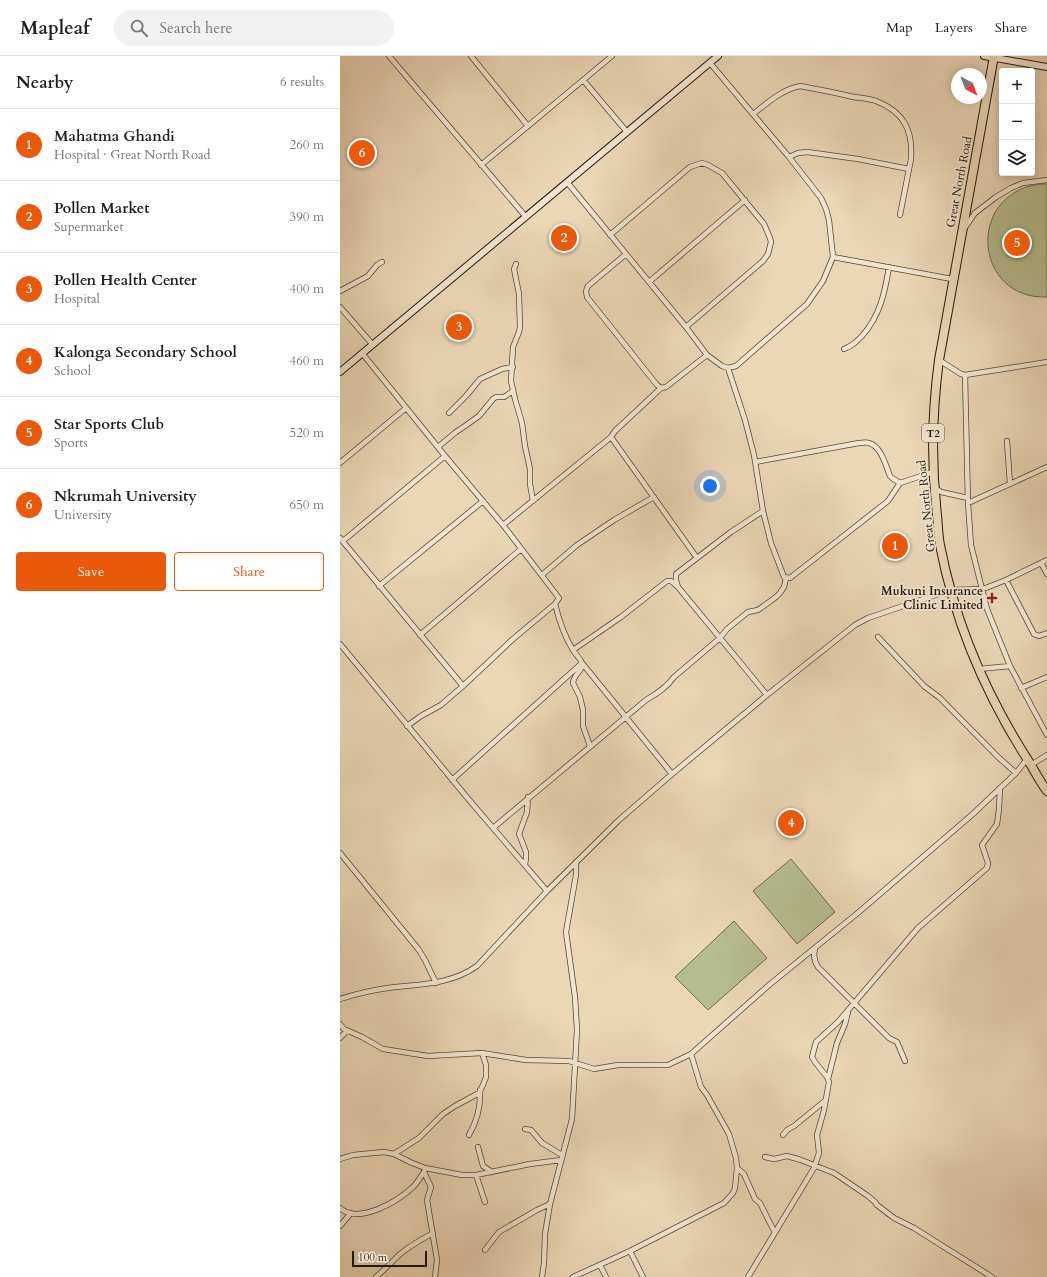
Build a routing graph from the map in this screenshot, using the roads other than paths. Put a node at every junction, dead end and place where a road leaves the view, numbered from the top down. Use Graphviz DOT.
graph roads {
  1 [pos="389,56"];
  2 [pos="471,56"];
  3 [pos="612,56"];
  4 [pos="718,56"];
  5 [pos="984,56"];
  6 [pos="993,57"];
  7 [pos="710,63"];
  8 [pos="1047,68"];
  9 [pos="584,81"];
  10 [pos="753,114"];
  11 [pos="528,126"];
  12 [pos="627,132"];
  13 [pos="789,157"];
  14 [pos="481,166"];
  15 [pos="909,169"];
  16 [pos="1047,180"];
  17 [pos="567,182"];
  18 [pos="745,200"];
  19 [pos="900,215"];
  20 [pos="526,217"];
  21 [pos="962,231"];
  22 [pos="610,235"];
  23 [pos="626,254"];
  24 [pos="833,257"];
  25 [pos="382,262"];
  26 [pos="516,264"];
  27 [pos="890,267"];
  28 [pos="952,279"];
  29 [pos="649,282"];
  30 [pos="340,291"];
  31 [pos="340,307"];
  32 [pos="686,327"];
  33 [pos="373,345"];
  34 [pos="844,349"];
  35 [pos="362,354"];
  36 [pos="707,355"];
  37 [pos="939,360"];
  38 [pos="1047,362"];
  39 [pos="513,367"];
  40 [pos="728,368"];
  41 [pos="340,372"];
  42 [pos="965,375"];
  43 [pos="662,388"];
  44 [pos="513,391"];
  45 [pos="406,408"];
  46 [pos="449,413"];
  47 [pos="611,437"];
  48 [pos="1007,441"];
  49 [pos="438,447"];
  50 [pos="445,456"];
  51 [pos="755,462"];
  52 [pos="340,463"];
  53 [pos="1047,467"];
  54 [pos="933,472"];
  55 [pos="900,483"];
  56 [pos="1010,484"];
  57 [pos="934,486"];
  58 [pos="654,497"];
  59 [pos="483,501"];
  60 [pos="533,501"];
  61 [pos="968,501"];
  62 [pos="763,511"];
  63 [pos="504,524"];
  64 [pos="341,540"];
  65 [pos="522,549"];
  66 [pos="697,558"];
  67 [pos="1047,560"];
  68 [pos="1041,563"];
  69 [pos="676,574"];
  70 [pos="1047,574"];
  71 [pos="542,575"];
  72 [pos="786,578"];
  73 [pos="1006,580"];
  74 [pos="668,581"];
  75 [pos="379,586"];
  76 [pos="678,587"];
  77 [pos="982,589"];
  78 [pos="950,590"];
  79 [pos="555,604"];
  80 [pos="1047,633"];
  81 [pos="420,635"];
  82 [pos="878,637"];
  83 [pos="720,638"];
  84 [pos="340,644"];
  85 [pos="573,650"];
  86 [pos="582,663"];
  87 [pos="1010,666"];
  88 [pos="979,669"];
  89 [pos="1047,677"];
  90 [pos="463,686"];
  91 [pos="1021,688"];
  92 [pos="767,695"];
  93 [pos="626,717"];
  94 [pos="407,726"];
  95 [pos="1047,735"];
  96 [pos="590,746"];
  97 [pos="1047,755"];
  98 [pos="1029,762"];
  99 [pos="1016,773"];
  100 [pos="672,774"];
  101 [pos="452,780"];
  102 [pos="1000,788"];
  103 [pos="1047,791"];
  104 [pos="528,797"];
  105 [pos="492,828"];
  106 [pos="340,853"];
  107 [pos="576,862"];
  108 [pos="525,864"];
  109 [pos="547,891"];
  110 [pos="815,949"];
  111 [pos="436,983"];
  112 [pos="340,999"];
  113 [pos="854,1003"];
  114 [pos="849,1009"];
  115 [pos="340,1024"];
  116 [pos="347,1031"];
  117 [pos="340,1038"];
  118 [pos="482,1053"];
  119 [pos="691,1054"];
  120 [pos="906,1061"];
  121 [pos="576,1063"];
  122 [pos="828,1079"];
  123 [pos="480,1090"];
  124 [pos="826,1100"];
  125 [pos="525,1129"];
  126 [pos="783,1134"];
  127 [pos="469,1135"];
  128 [pos="478,1147"];
  129 [pos="394,1154"];
  130 [pos="562,1155"];
  131 [pos="765,1157"];
  132 [pos="340,1159"];
  133 [pos="561,1160"];
  134 [pos="814,1166"];
  135 [pos="737,1168"];
  136 [pos="424,1170"];
  137 [pos="492,1172"];
  138 [pos="476,1175"];
  139 [pos="485,1202"];
  140 [pos="550,1204"];
  141 [pos="340,1208"];
  142 [pos="351,1214"];
  143 [pos="340,1226"];
  144 [pos="774,1231"];
  145 [pos="433,1234"];
  146 [pos="485,1250"];
  147 [pos="630,1251"];
  148 [pos="600,1265"];
  149 [pos="376,1277"];
  150 [pos="435,1277"];
  151 [pos="542,1277"];
  152 [pos="573,1277"];
  153 [pos="606,1277"];
  154 [pos="643,1277"];
  155 [pos="748,1277"];
  156 [pos="992,1277"];
  1 -- 14 [label="street"];
  2 -- 11 [label="street"];
  3 -- 9 [label="street"];
  4 -- 7 [label="street"];
  5 -- 6 [label="street"];
  6 -- 8 [label="street"];
  6 -- 21 [label="highway, Great North Road / T2"];
  7 -- 10 [label="street"];
  7 -- 12 [label="street"];
  9 -- 11 [label="street"];
  9 -- 12 [label="street"];
  10 -- 13 [label="street"];
  10 -- 15 [label="street"];
  11 -- 14 [label="street"];
  12 -- 17 [label="street"];
  13 -- 15 [label="street"];
  13 -- 24 [label="street"];
  14 -- 20 [label="street"];
  15 -- 19 [label="street"];
  16 -- 21 [label="street"];
  17 -- 20 [label="street"];
  17 -- 22 [label="street"];
  18 -- 22 [label="street"];
  18 -- 29 [label="street"];
  18 -- 32 [label="street"];
  20 -- 33 [label="street"];
  21 -- 28 [label="highway, Great North Road / T2"];
  22 -- 23 [label="street"];
  23 -- 29 [label="street"];
  23 -- 43 [label="street"];
  24 -- 27 [label="street"];
  24 -- 40 [label="street"];
  25 -- 30 [label="street"];
  26 -- 39 [label="street"];
  27 -- 28 [label="street"];
  27 -- 34 [label="street"];
  28 -- 37 [label="highway, Great North Road / T2"];
  29 -- 32 [label="street"];
  31 -- 33 [label="street"];
  32 -- 36 [label="street"];
  33 -- 35 [label="street"];
  35 -- 41 [label="street"];
  35 -- 45 [label="street"];
  36 -- 40 [label="street"];
  36 -- 43 [label="street"];
  37 -- 42 [label="street"];
  37 -- 54 [label="highway, Great North Road / T2"];
  38 -- 42 [label="street"];
  39 -- 44 [label="street"];
  39 -- 46 [label="street"];
  40 -- 51 [label="street"];
  42 -- 61 [label="street"];
  43 -- 47 [label="street"];
  44 -- 49 [label="street"];
  44 -- 60 [label="street"];
  45 -- 49 [label="street"];
  45 -- 52 [label="street"];
  47 -- 58 [label="street"];
  47 -- 60 [label="street"];
  48 -- 56 [label="street"];
  49 -- 50 [label="street"];
  50 -- 59 [label="street"];
  50 -- 64 [label="street"];
  51 -- 55 [label="street"];
  51 -- 62 [label="street"];
  53 -- 56 [label="street"];
  54 -- 55 [label="street"];
  54 -- 57 [label="highway, Great North Road / T2"];
  55 -- 72 [label="street"];
  56 -- 61 [label="street"];
  57 -- 61 [label="street"];
  57 -- 78 [label="highway, Great North Road / T2"];
  58 -- 66 [label="street"];
  58 -- 71 [label="street"];
  59 -- 63 [label="street"];
  59 -- 75 [label="street"];
  60 -- 63 [label="street"];
  61 -- 77 [label="street"];
  62 -- 66 [label="street"];
  62 -- 72 [label="street"];
  63 -- 65 [label="street"];
  64 -- 75 [label="street"];
  65 -- 71 [label="street"];
  65 -- 81 [label="street"];
  66 -- 69 [label="street"];
  67 -- 68 [label="street"];
  68 -- 70 [label="street"];
  68 -- 73 [label="street"];
  69 -- 74 [label="street"];
  69 -- 76 [label="street"];
  71 -- 79 [label="street"];
  72 -- 83 [label="street"];
  73 -- 77 [label="street"];
  73 -- 80 [label="street"];
  74 -- 76 [label="street"];
  74 -- 85 [label="street"];
  75 -- 81 [label="street"];
  76 -- 83 [label="street"];
  77 -- 78 [label="street"];
  77 -- 87 [label="street"];
  78 -- 88 [label="highway, Great North Road / T2"];
  78 -- 92 [label="street"];
  79 -- 85 [label="street"];
  79 -- 90 [label="street"];
  81 -- 90 [label="street"];
  82 -- 99 [label="street"];
  83 -- 92 [label="street"];
  83 -- 93 [label="street"];
  84 -- 94 [label="street"];
  85 -- 86 [label="street"];
  86 -- 93 [label="street"];
  86 -- 96 [label="street"];
  86 -- 101 [label="street"];
  87 -- 88 [label="street"];
  87 -- 91 [label="street"];
  88 -- 98 [label="highway, Great North Road / T2"];
  89 -- 91 [label="street"];
  90 -- 94 [label="street"];
  91 -- 95 [label="street"];
  92 -- 100 [label="street"];
  93 -- 96 [label="street"];
  93 -- 100 [label="street"];
  94 -- 101 [label="street"];
  96 -- 104 [label="street"];
  97 -- 98 [label="street"];
  98 -- 99 [label="street"];
  98 -- 103 [label="highway, Great North Road / T2"];
  99 -- 102 [label="street"];
  100 -- 107 [label="street"];
  101 -- 105 [label="street"];
  102 -- 110 [label="street"];
  102 -- 113 [label="street"];
  104 -- 105 [label="street"];
  104 -- 108 [label="street"];
  105 -- 108 [label="street"];
  106 -- 111 [label="street"];
  107 -- 109 [label="street"];
  107 -- 121 [label="street"];
  108 -- 109 [label="street"];
  109 -- 111 [label="street"];
  110 -- 113 [label="street"];
  110 -- 119 [label="street"];
  111 -- 112 [label="street"];
  113 -- 114 [label="street"];
  113 -- 120 [label="street"];
  114 -- 122 [label="street"];
  114 -- 122 [label="street"];
  115 -- 116 [label="street"];
  116 -- 117 [label="street"];
  116 -- 118 [label="street"];
  118 -- 121 [label="street"];
  118 -- 123 [label="street"];
  119 -- 121 [label="street"];
  119 -- 135 [label="street"];
  121 -- 130 [label="street"];
  122 -- 124 [label="street"];
  123 -- 127 [label="street"];
  123 -- 129 [label="street"];
  124 -- 126 [label="street"];
  124 -- 134 [label="street"];
  125 -- 130 [label="street"];
  128 -- 137 [label="street"];
  129 -- 132 [label="street"];
  129 -- 136 [label="street"];
  130 -- 133 [label="street"];
  131 -- 134 [label="street"];
  133 -- 137 [label="street"];
  133 -- 140 [label="street"];
  134 -- 144 [label="street"];
  134 -- 156 [label="street"];
  135 -- 144 [label="street"];
  135 -- 147 [label="street"];
  136 -- 138 [label="street"];
  136 -- 142 [label="street"];
  136 -- 145 [label="street"];
  137 -- 138 [label="street"];
  138 -- 139 [label="street"];
  140 -- 146 [label="street"];
  140 -- 151 [label="street"];
  141 -- 142 [label="street"];
  142 -- 143 [label="street"];
  144 -- 155 [label="street"];
  145 -- 149 [label="street"];
  145 -- 150 [label="street"];
  147 -- 148 [label="street"];
  147 -- 154 [label="street"];
  148 -- 152 [label="street"];
  148 -- 153 [label="street"];
}
